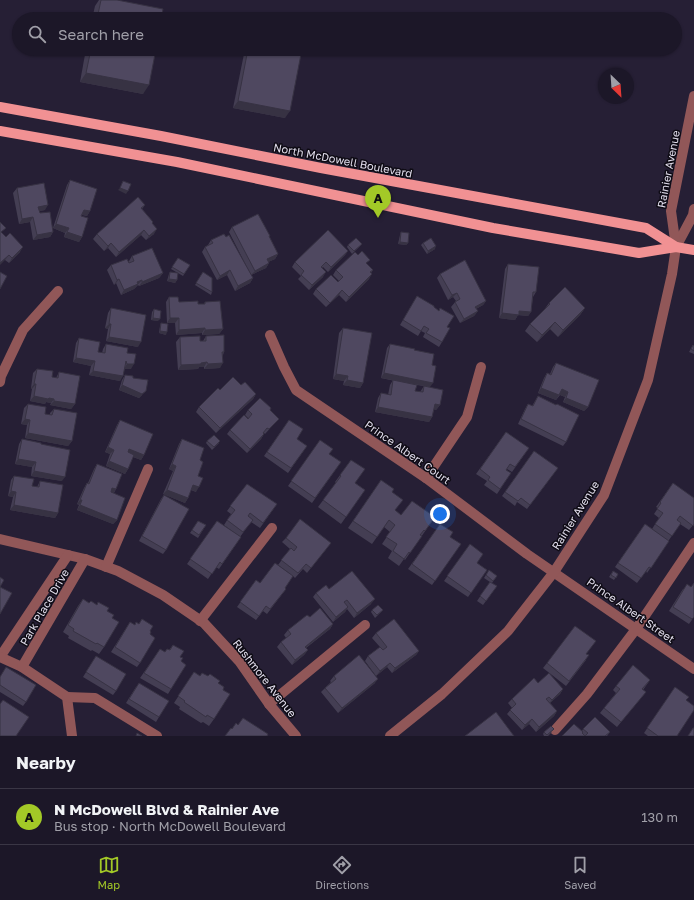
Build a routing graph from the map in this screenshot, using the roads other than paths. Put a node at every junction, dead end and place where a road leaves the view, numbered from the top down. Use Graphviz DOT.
graph roads {
  1 [pos="694,96"];
  2 [pos="0,107"];
  3 [pos="0,131"];
  4 [pos="694,209"];
  5 [pos="676,247"];
  6 [pos="694,250"];
  7 [pos="58,291"];
  8 [pos="270,335"];
  9 [pos="481,367"];
  10 [pos="0,382"];
  11 [pos="148,469"];
  12 [pos="426,478"];
  13 [pos="272,528"];
  14 [pos="0,539"];
  15 [pos="694,543"];
  16 [pos="68,555"];
  17 [pos="85,559"];
  18 [pos="106,567"];
  19 [pos="554,572"];
  20 [pos="200,621"];
  21 [pos="365,625"];
  22 [pos="636,628"];
  23 [pos="0,657"];
  24 [pos="22,667"];
  25 [pos="694,669"];
  26 [pos="67,697"];
  27 [pos="269,704"];
  28 [pos="555,730"];
  29 [pos="72,736"];
  30 [pos="157,736"];
  31 [pos="296,736"];
  32 [pos="390,736"];
  1 -- 5 [label="street, Rainier Avenue"];
  2 -- 5 [label="main road, North McDowell Boulevard"];
  3 -- 5 [label="main road, North McDowell Boulevard"];
  4 -- 5 [label="street, Rainier Avenue"];
  5 -- 6 [label="main road, North McDowell Boulevard"];
  5 -- 19 [label="street, Rainier Avenue"];
  7 -- 10 [label="street"];
  8 -- 12 [label="street, Prince Albert Court"];
  9 -- 12 [label="street"];
  11 -- 18 [label="street"];
  12 -- 19 [label="street, Prince Albert Court"];
  13 -- 20 [label="street"];
  14 -- 16 [label="street, Rushmore Avenue"];
  15 -- 22 [label="street"];
  16 -- 17 [label="street, Rushmore Avenue"];
  16 -- 23 [label="street, Park Place Drive"];
  17 -- 18 [label="street, Rushmore Avenue"];
  17 -- 24 [label="street, Park Place Drive"];
  18 -- 20 [label="street, Rushmore Avenue"];
  19 -- 22 [label="street, Prince Albert Street"];
  19 -- 32 [label="street, Rainier Avenue"];
  20 -- 27 [label="street, Rushmore Avenue"];
  21 -- 27 [label="street"];
  22 -- 25 [label="street, Prince Albert Street"];
  22 -- 28 [label="street"];
  23 -- 24 [label="street, Park Place Drive"];
  24 -- 26 [label="street, Park Place Drive"];
  26 -- 29 [label="street"];
  26 -- 30 [label="street"];
  27 -- 31 [label="street, Rushmore Avenue"];
}
